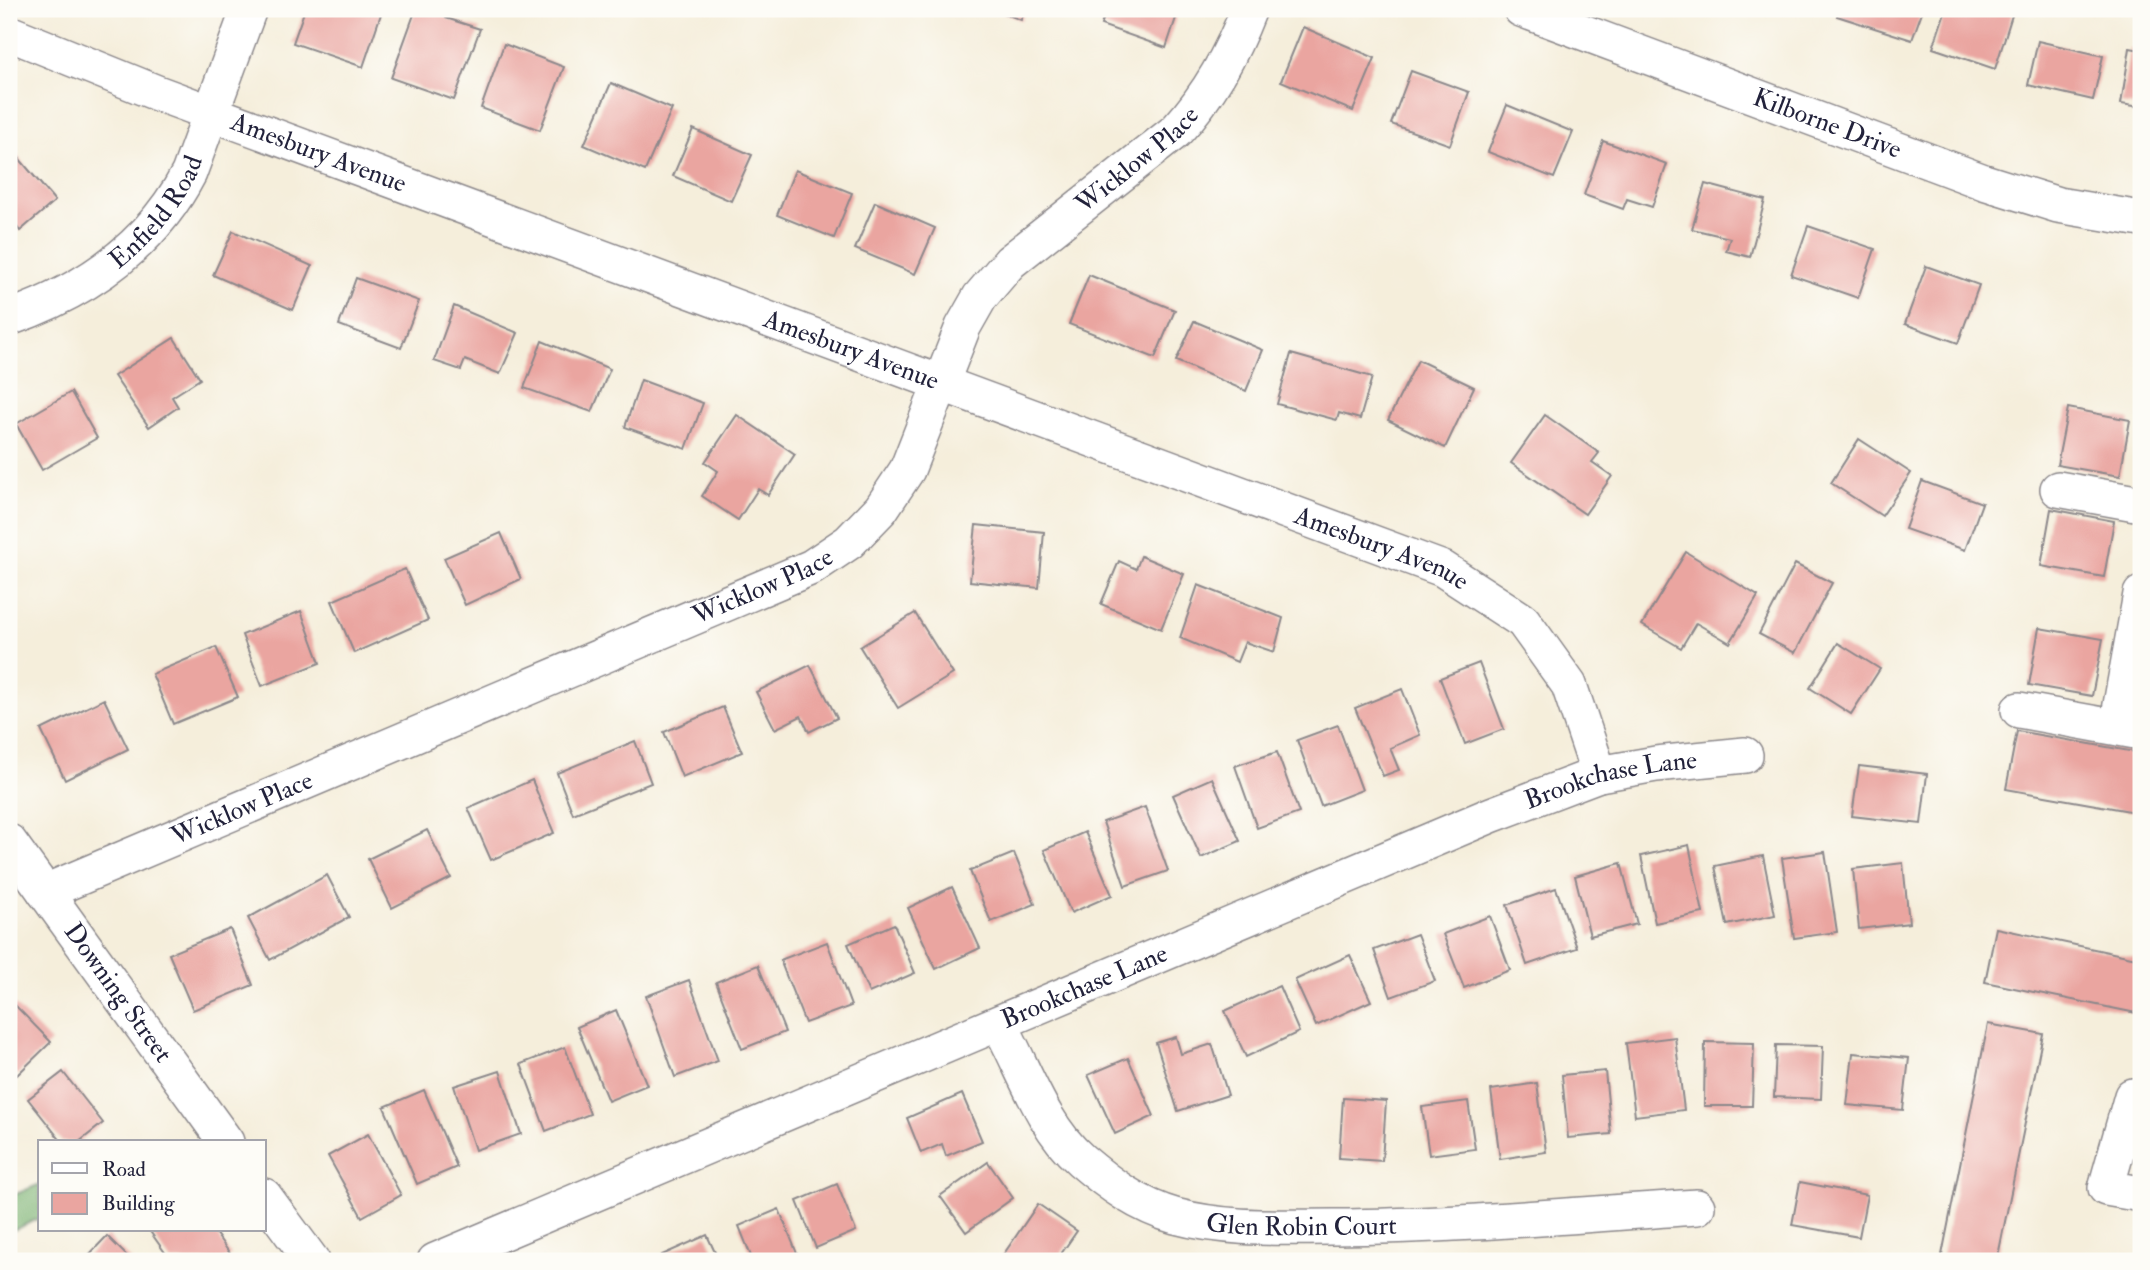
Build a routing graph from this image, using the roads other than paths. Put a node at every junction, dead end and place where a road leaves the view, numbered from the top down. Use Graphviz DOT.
graph roads {
  1 [pos="249,9"];
  2 [pos="1249,9"];
  3 [pos="1521,9"];
  4 [pos="9,33"];
  5 [pos="212,113"];
  6 [pos="2141,219"];
  7 [pos="9,318"];
  8 [pos="940,385"];
  9 [pos="2058,489"];
  10 [pos="2141,504"];
  11 [pos="2141,594"];
  12 [pos="2020,710"];
  13 [pos="2129,730"];
  14 [pos="1745,755"];
  15 [pos="1599,774"];
  16 [pos="9,842"];
  17 [pos="45,892"];
  18 [pos="1000,1025"];
  19 [pos="2141,1098"];
  20 [pos="225,1140"];
  21 [pos="2141,1194"];
  22 [pos="266,1199"];
  23 [pos="1697,1207"];
  24 [pos="312,1261"];
  25 [pos="435,1261"];
  1 -- 5 [label="street, Enfield Road"];
  2 -- 8 [label="street, Wicklow Place"];
  3 -- 6 [label="street, Kilborne Drive"];
  4 -- 5 [label="street, Amesbury Avenue"];
  5 -- 7 [label="street, Enfield Road"];
  5 -- 8 [label="street, Amesbury Avenue"];
  8 -- 15 [label="street, Amesbury Avenue"];
  8 -- 17 [label="street, Wicklow Place"];
  9 -- 10 [label="street"];
  11 -- 13 [label="street"];
  12 -- 13 [label="street"];
  14 -- 15 [label="street, Brookchase Lane"];
  15 -- 18 [label="street, Brookchase Lane"];
  16 -- 17 [label="street, Downing Street"];
  17 -- 20 [label="street, Downing Street"];
  18 -- 23 [label="street, Glen Robin Court"];
  18 -- 25 [label="street, Brookchase Lane"];
  19 -- 21 [label="street"];
  22 -- 24 [label="street"];
}
